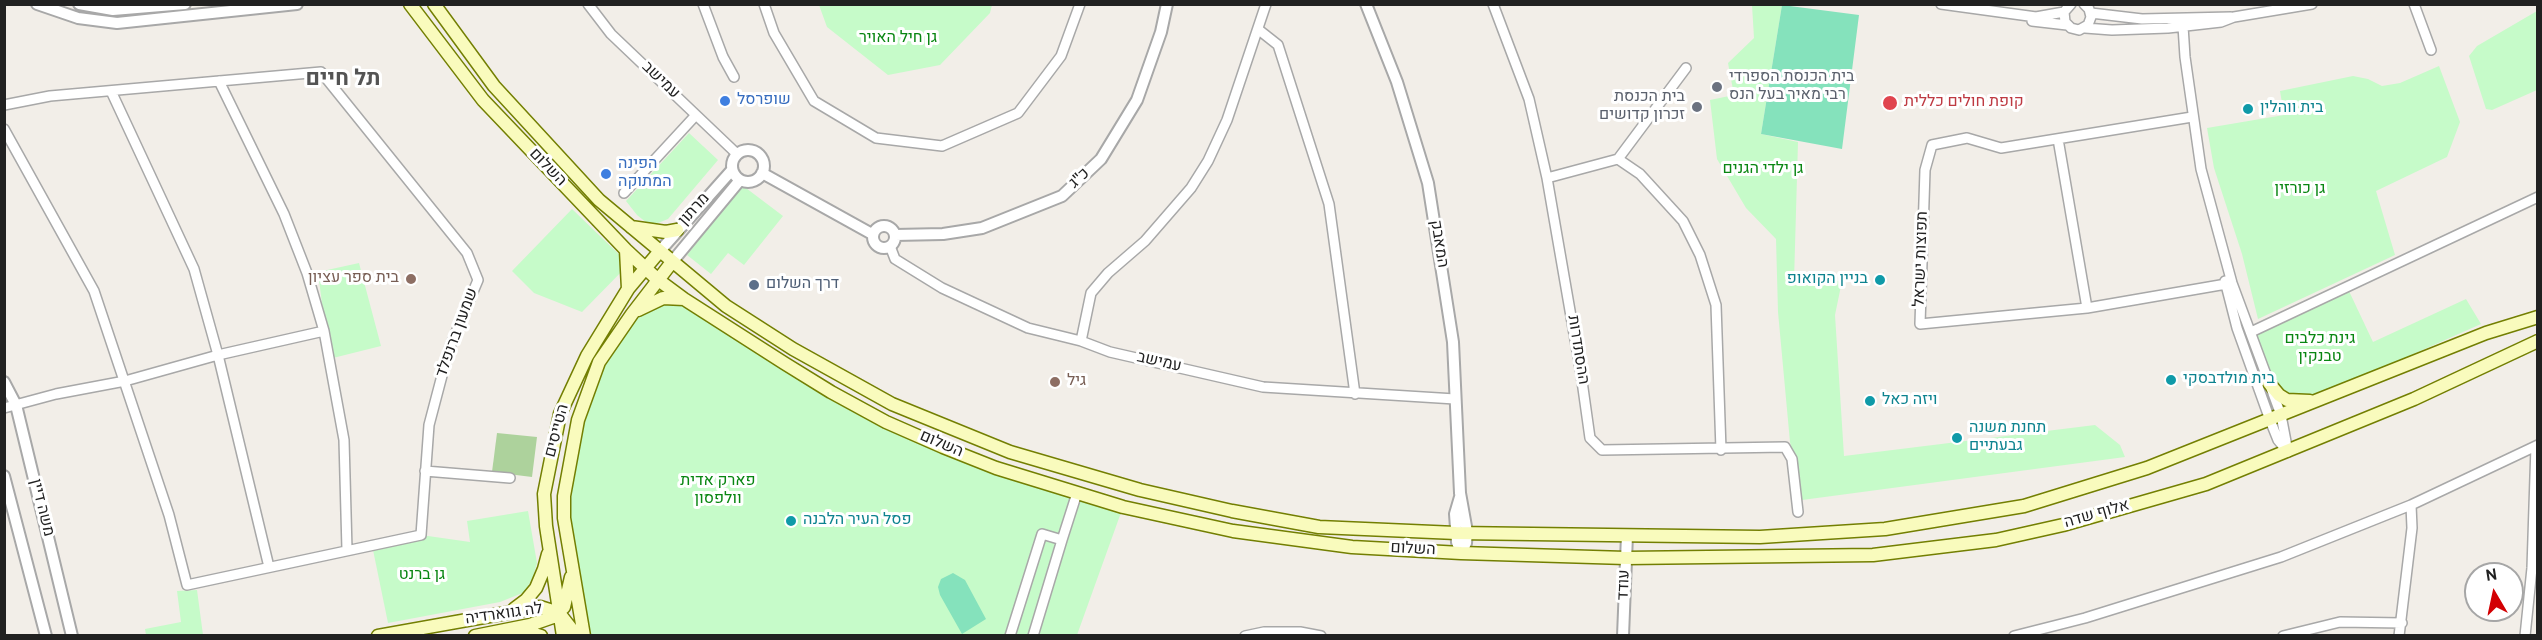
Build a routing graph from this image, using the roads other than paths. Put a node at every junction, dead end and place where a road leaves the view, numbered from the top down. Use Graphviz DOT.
graph roads {
  1 [pos="37,4"];
  2 [pos="79,4"];
  3 [pos="185,4"];
  4 [pos="297,4"];
  5 [pos="410,4"];
  6 [pos="434,4"];
  7 [pos="588,4"];
  8 [pos="703,4"];
  9 [pos="764,4"];
  10 [pos="1080,4"];
  11 [pos="1167,4"];
  12 [pos="1266,4"];
  13 [pos="1366,4"];
  14 [pos="1493,4"];
  15 [pos="1941,4"];
  16 [pos="2013,4"];
  17 [pos="2084,4"];
  18 [pos="2414,4"];
  19 [pos="2310,5"];
  20 [pos="2066,7"];
  21 [pos="2001,12"];
  22 [pos="2091,13"];
  23 [pos="2234,17"];
  24 [pos="2180,24"];
  25 [pos="2206,24"];
  26 [pos="2067,25"];
  27 [pos="2085,28"];
  28 [pos="1259,30"];
  29 [pos="2185,40"];
  30 [pos="2431,50"];
  31 [pos="2184,57"];
  32 [pos="1686,68"];
  33 [pos="734,77"];
  34 [pos="219,81"];
  35 [pos="111,91"];
  36 [pos="4,105"];
  37 [pos="696,116"];
  38 [pos="2192,117"];
  39 [pos="4,129"];
  40 [pos="2058,139"];
  41 [pos="737,154"];
  42 [pos="1618,159"];
  43 [pos="732,170"];
  44 [pos="762,173"];
  45 [pos="1547,177"];
  46 [pos="740,180"];
  47 [pos="624,193"];
  48 [pos="2538,197"];
  49 [pos="628,226"];
  50 [pos="677,230"];
  51 [pos="872,234"];
  52 [pos="895,235"];
  53 [pos="890,246"];
  54 [pos="626,250"];
  55 [pos="659,252"];
  56 [pos="672,262"];
  57 [pos="645,268"];
  58 [pos="657,279"];
  59 [pos="2229,284"];
  60 [pos="628,289"];
  61 [pos="684,299"];
  62 [pos="2087,308"];
  63 [pos="632,314"];
  64 [pos="2538,317"];
  65 [pos="324,331"];
  66 [pos="2251,332"];
  67 [pos="1081,341"];
  68 [pos="2538,341"];
  69 [pos="218,355"];
  70 [pos="125,381"];
  71 [pos="4,382"];
  72 [pos="2270,383"];
  73 [pos="1355,394"];
  74 [pos="1455,399"];
  75 [pos="2323,399"];
  76 [pos="10,406"];
  77 [pos="2275,417"];
  78 [pos="2537,445"];
  79 [pos="1721,450"];
  80 [pos="2288,452"];
  81 [pos="425,471"];
  82 [pos="4,477"];
  83 [pos="510,478"];
  84 [pos="1077,493"];
  85 [pos="2411,505"];
  86 [pos="1798,512"];
  87 [pos="1461,532"];
  88 [pos="1627,535"];
  89 [pos="1062,540"];
  90 [pos="549,547"];
  91 [pos="347,550"];
  92 [pos="1461,553"];
  93 [pos="1626,558"];
  94 [pos="572,566"];
  95 [pos="269,567"];
  96 [pos="510,611"];
  97 [pos="559,613"];
  98 [pos="2402,623"];
  99 [pos="511,629"];
  100 [pos="46,636"];
  101 [pos="72,636"];
  102 [pos="378,636"];
  103 [pos="475,636"];
  104 [pos="541,636"];
  105 [pos="563,636"];
  106 [pos="577,636"];
  107 [pos="584,636"];
  108 [pos="1010,636"];
  109 [pos="1033,636"];
  110 [pos="1245,636"];
  111 [pos="1321,636"];
  112 [pos="1623,636"];
  113 [pos="2013,636"];
  114 [pos="2283,636"];
  115 [pos="2399,636"];
  116 [pos="2525,636"];
  1 -- 4 [label="street"];
  2 -- 3 [label="street"];
  5 -- 54 [label="main road, השלום"];
  6 -- 49 [label="main road, השלום"];
  7 -- 37 [label="street, עמישב"];
  8 -- 33 [label="street"];
  9 -- 10 [label="street"];
  11 -- 52 [label="street, כ\"ג"];
  12 -- 28 [label="street"];
  13 -- 74 [label="street, המאבק"];
  14 -- 45 [label="street, ההסתדרות"];
  15 -- 21 [label="street"];
  16 -- 21 [label="street"];
  17 -- 22 [label="street"];
  18 -- 30 [label="street"];
  19 -- 23 [label="street"];
  20 -- 21 [label="street"];
  20 -- 26 [label="street"];
  21 -- 26 [label="street"];
  22 -- 24 [label="street"];
  22 -- 27 [label="street"];
  23 -- 24 [label="street"];
  23 -- 25 [label="street"];
  24 -- 25 [label="street"];
  24 -- 27 [label="street"];
  24 -- 29 [label="street"];
  24 -- 31 [label="street"];
  25 -- 29 [label="street"];
  26 -- 27 [label="street"];
  28 -- 67 [label="street"];
  28 -- 73 [label="street"];
  29 -- 31 [label="street"];
  31 -- 38 [label="street"];
  32 -- 42 [label="street"];
  34 -- 35 [label="street"];
  34 -- 65 [label="street"];
  34 -- 81 [label="street, שמעון ברנפלד"];
  35 -- 36 [label="street"];
  35 -- 69 [label="street"];
  37 -- 41 [label="street, עמישב"];
  37 -- 47 [label="street"];
  38 -- 40 [label="street, תפוצות ישראל"];
  38 -- 59 [label="street"];
  39 -- 70 [label="street"];
  40 -- 62 [label="street"];
  40 -- 62 [label="street, תפוצות ישראל"];
  41 -- 43 [label="street"];
  41 -- 44 [label="street"];
  42 -- 45 [label="street"];
  42 -- 79 [label="street"];
  43 -- 46 [label="street"];
  43 -- 50 [label="street, מרתון"];
  44 -- 46 [label="street"];
  44 -- 51 [label="street"];
  45 -- 79 [label="street, ההסתדרות"];
  46 -- 56 [label="street, מרתון"];
  48 -- 66 [label="street"];
  49 -- 50 [label="main road"];
  49 -- 55 [label="main road, השלום"];
  50 -- 55 [label="street, מרתון"];
  51 -- 52 [label="street"];
  51 -- 53 [label="street"];
  52 -- 53 [label="street"];
  53 -- 67 [label="street, עמישב"];
  54 -- 57 [label="main road, השלום"];
  54 -- 60 [label="main road"];
  55 -- 56 [label="main road, השלום"];
  55 -- 57 [label="main road, הטייסים"];
  56 -- 58 [label="main road, הטייסים"];
  56 -- 87 [label="main road, השלום"];
  57 -- 58 [label="main road, השלום"];
  57 -- 60 [label="main road, הטייסים"];
  58 -- 61 [label="main road, השלום"];
  58 -- 63 [label="main road, הטייסים"];
  59 -- 62 [label="street, תפוצות ישראל"];
  59 -- 66 [label="street"];
  59 -- 77 [label="street"];
  60 -- 90 [label="main road, הטייסים"];
  61 -- 63 [label="main road"];
  61 -- 84 [label="main road, השלום"];
  63 -- 94 [label="main road, הטייסים"];
  64 -- 75 [label="main road, אלוף שדה"];
  65 -- 69 [label="street"];
  65 -- 91 [label="street"];
  66 -- 72 [label="street"];
  67 -- 73 [label="street, עמישב"];
  68 -- 80 [label="main road, אלוף שדה"];
  69 -- 70 [label="street"];
  69 -- 95 [label="street"];
  70 -- 76 [label="street"];
  70 -- 95 [label="street"];
  71 -- 76 [label="street, משה דיין"];
  72 -- 75 [label="main road"];
  72 -- 77 [label="street"];
  73 -- 74 [label="street, עמישב"];
  74 -- 87 [label="street, המאבק"];
  75 -- 77 [label="main road, אלוף שדה"];
  76 -- 101 [label="street, משה דיין"];
  77 -- 80 [label="street"];
  77 -- 88 [label="main road, אלוף שדה"];
  78 -- 85 [label="street"];
  78 -- 116 [label="street"];
  79 -- 86 [label="street, ההסתדרות"];
  80 -- 93 [label="main road, אלוף שדה"];
  81 -- 83 [label="street"];
  81 -- 91 [label="street, שמעון ברנפלד"];
  82 -- 100 [label="street, משה דיין"];
  84 -- 89 [label="street"];
  84 -- 92 [label="main road, השלום"];
  85 -- 98 [label="street"];
  85 -- 113 [label="street"];
  87 -- 88 [label="main road, השלום"];
  87 -- 92 [label="street, המאבק"];
  88 -- 93 [label="street, עודד"];
  89 -- 108 [label="street"];
  89 -- 109 [label="street"];
  90 -- 96 [label="main road"];
  90 -- 97 [label="main road, הטייסים"];
  91 -- 95 [label="street"];
  92 -- 93 [label="main road, השלום"];
  93 -- 112 [label="street, עודד"];
  94 -- 97 [label="main road, לה גווארדיה"];
  94 -- 107 [label="main road, הטייסים"];
  96 -- 97 [label="main road, לה גווארדיה"];
  96 -- 102 [label="main road, לה גווארדיה"];
  97 -- 99 [label="main road, לה גווארדיה"];
  97 -- 105 [label="main road, הטייסים"];
  97 -- 106 [label="main road, לה גווארדיה"];
  98 -- 114 [label="street"];
  98 -- 115 [label="street"];
  99 -- 103 [label="main road, לה גווארדיה"];
  99 -- 104 [label="main road"];
  110 -- 111 [label="street"];
}
